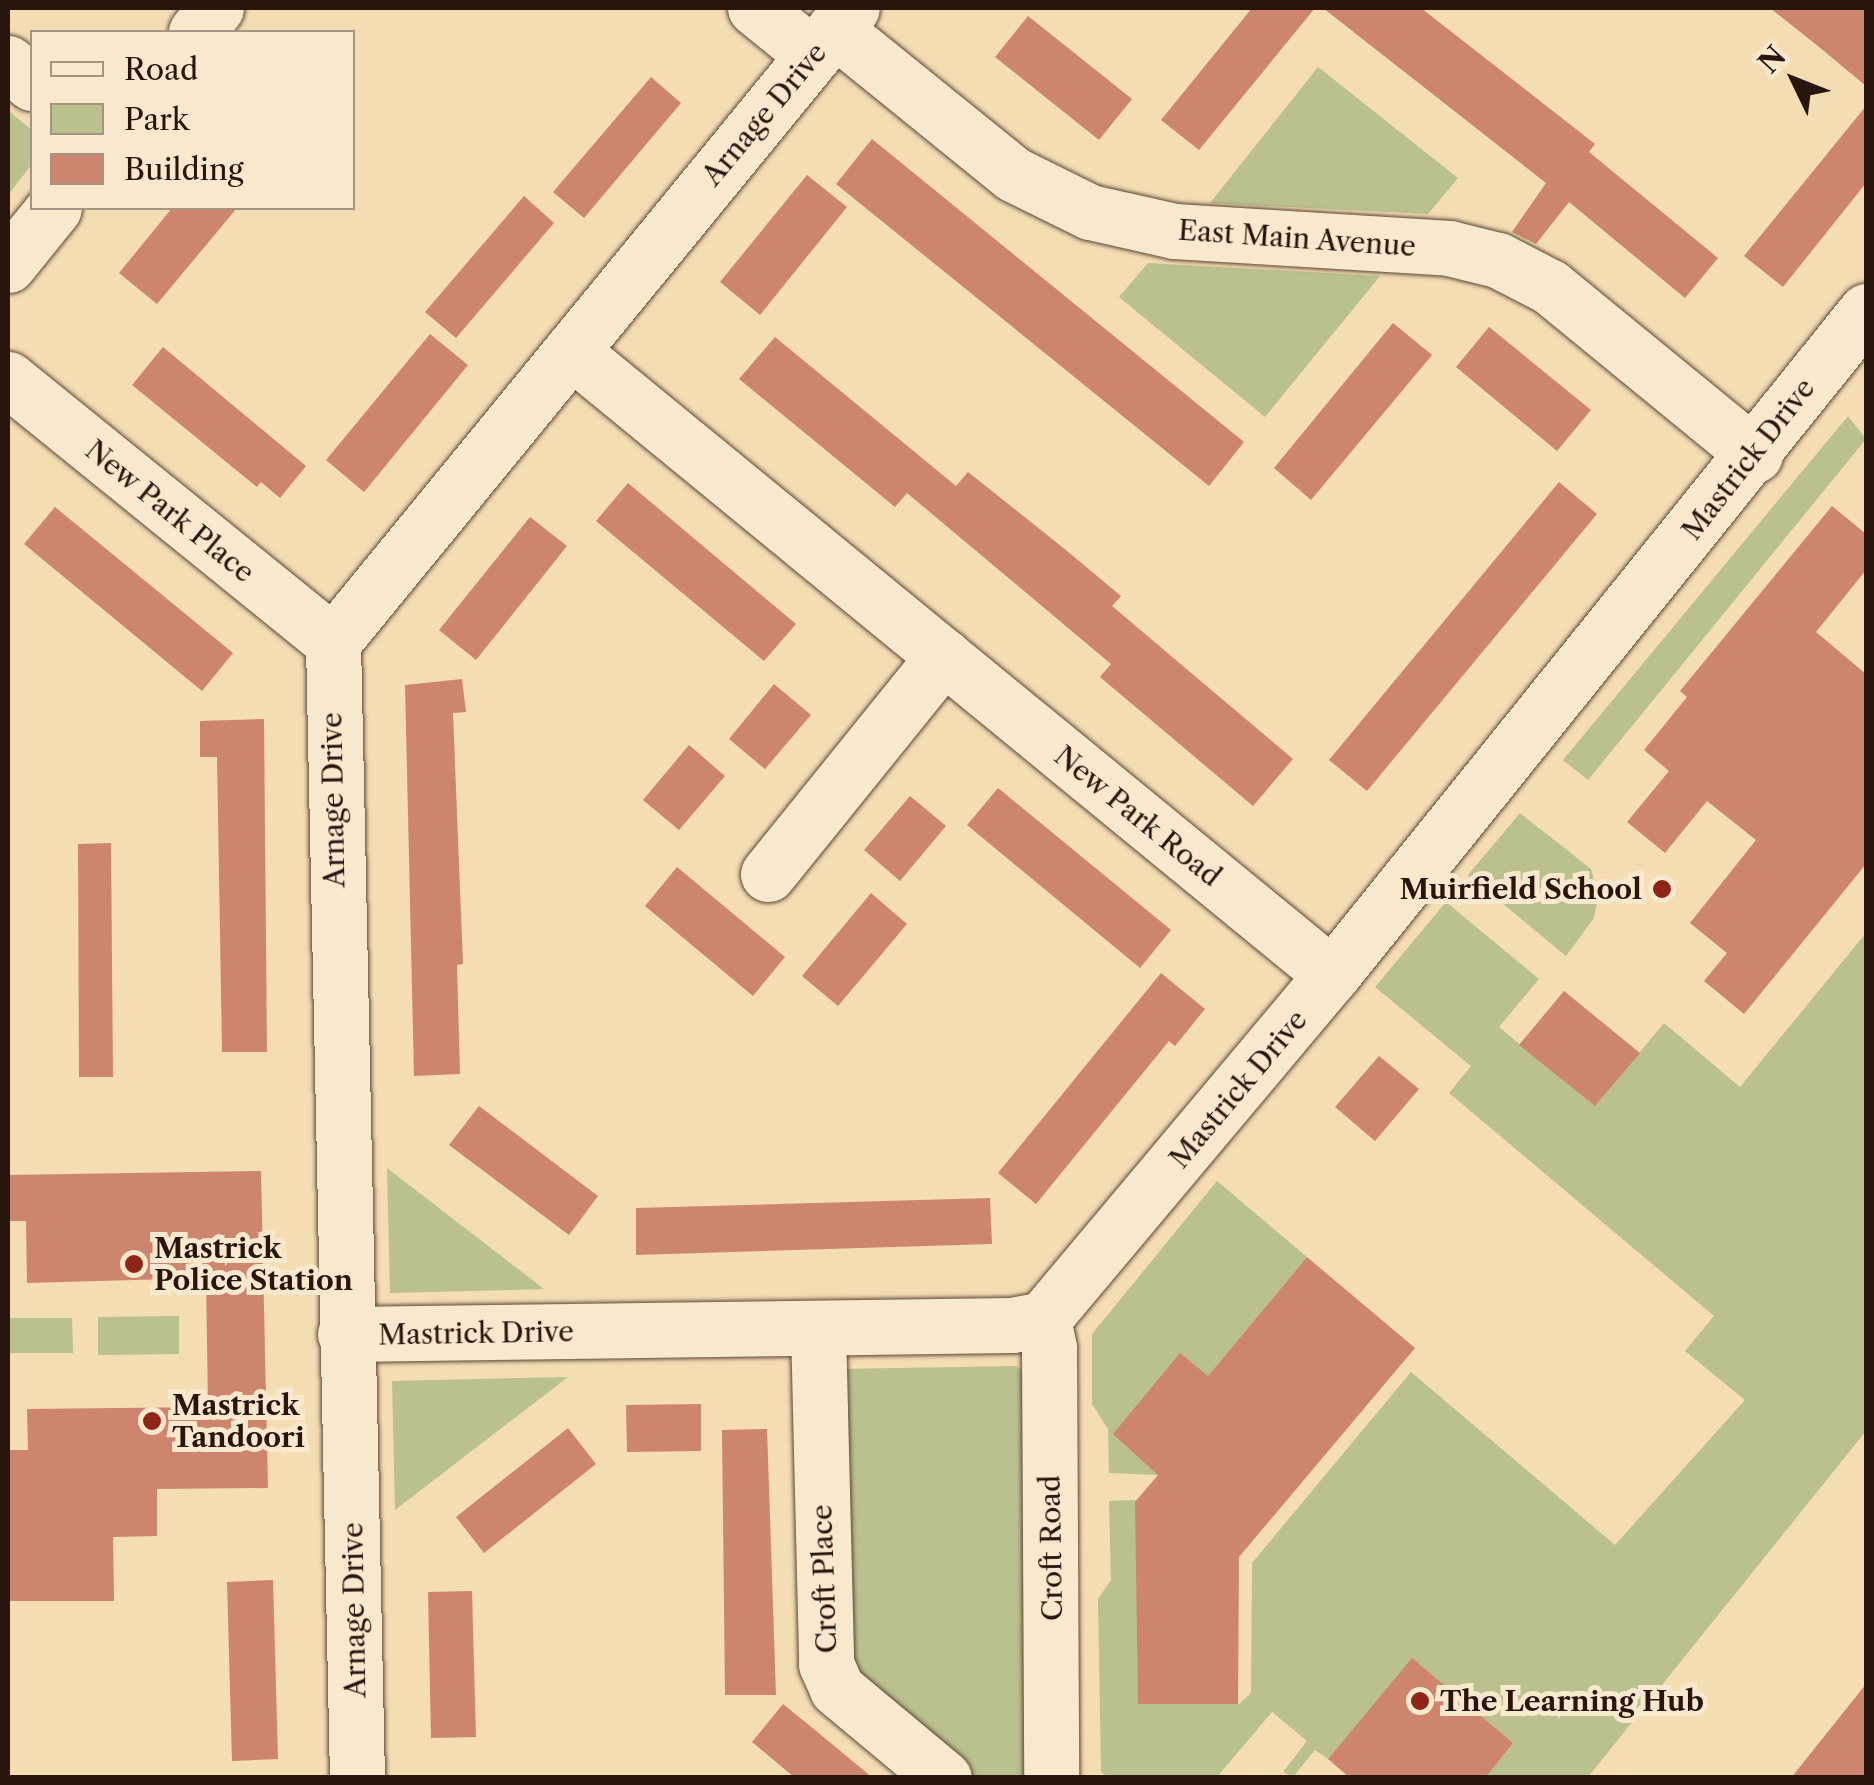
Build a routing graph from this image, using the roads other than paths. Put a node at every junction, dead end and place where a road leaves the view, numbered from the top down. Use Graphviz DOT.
graph roads {
  1 [pos="216,8"];
  2 [pos="755,8"];
  3 [pos="198,30"];
  4 [pos="833,31"];
  5 [pos="8,63"];
  6 [pos="30,81"];
  7 [pos="52,210"];
  8 [pos="8,266"];
  9 [pos="1866,311"];
  10 [pos="571,351"];
  11 [pos="8,379"];
  12 [pos="1755,454"];
  13 [pos="332,642"];
  14 [pos="944,656"];
  15 [pos="768,874"];
  16 [pos="1332,975"];
  17 [pos="1042,1319"];
  18 [pos="818,1328"];
  19 [pos="345,1334"];
  20 [pos="358,1778"];
  21 [pos="944,1778"];
  22 [pos="1051,1778"];
  1 -- 3 [label="street"];
  2 -- 4 [label="street, East Main Avenue"];
  4 -- 10 [label="street, Arnage Drive"];
  4 -- 12 [label="street, East Main Avenue"];
  5 -- 6 [label="street"];
  7 -- 8 [label="street"];
  9 -- 12 [label="street, Mastrick Drive"];
  10 -- 13 [label="street, Arnage Drive"];
  10 -- 14 [label="street, New Park Road"];
  11 -- 13 [label="street, New Park Place"];
  12 -- 16 [label="street, Mastrick Drive"];
  13 -- 19 [label="street, Arnage Drive"];
  14 -- 15 [label="street"];
  14 -- 16 [label="street, New Park Road"];
  16 -- 17 [label="street, Mastrick Drive"];
  17 -- 18 [label="street, Mastrick Drive"];
  17 -- 22 [label="street, Croft Road"];
  18 -- 19 [label="street, Mastrick Drive"];
  18 -- 21 [label="street, Croft Place"];
  19 -- 20 [label="street, Arnage Drive"];
}
